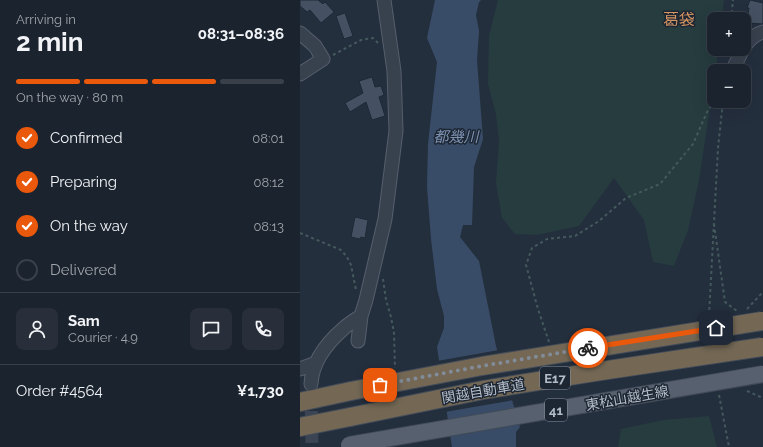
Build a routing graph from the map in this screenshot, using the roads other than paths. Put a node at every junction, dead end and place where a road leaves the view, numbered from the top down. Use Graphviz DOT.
graph roads {
  1 [pos="384,0"];
  2 [pos="763,32"];
  3 [pos="300,33"];
  4 [pos="751,39"];
  5 [pos="300,74"];
  6 [pos="361,316"];
  7 [pos="762,321"];
  8 [pos="358,341"];
  9 [pos="762,347"];
  10 [pos="316,363"];
  11 [pos="300,370"];
  12 [pos="763,374"];
  13 [pos="310,384"];
  14 [pos="300,402"];
  15 [pos="300,427"];
  16 [pos="349,445"];
  1 -- 6 [label="street"];
  2 -- 4 [label="street"];
  3 -- 5 [label="street"];
  6 -- 8 [label="street"];
  6 -- 10 [label="street"];
  7 -- 14 [label="highway, 関越自動車道 / E17, bridge"];
  9 -- 15 [label="highway, 関越自動車道 / E17, bridge"];
  10 -- 11 [label="street"];
  10 -- 13 [label="street"];
  12 -- 16 [label="main road, 東松山越生線 / 41, bridge"];
}
